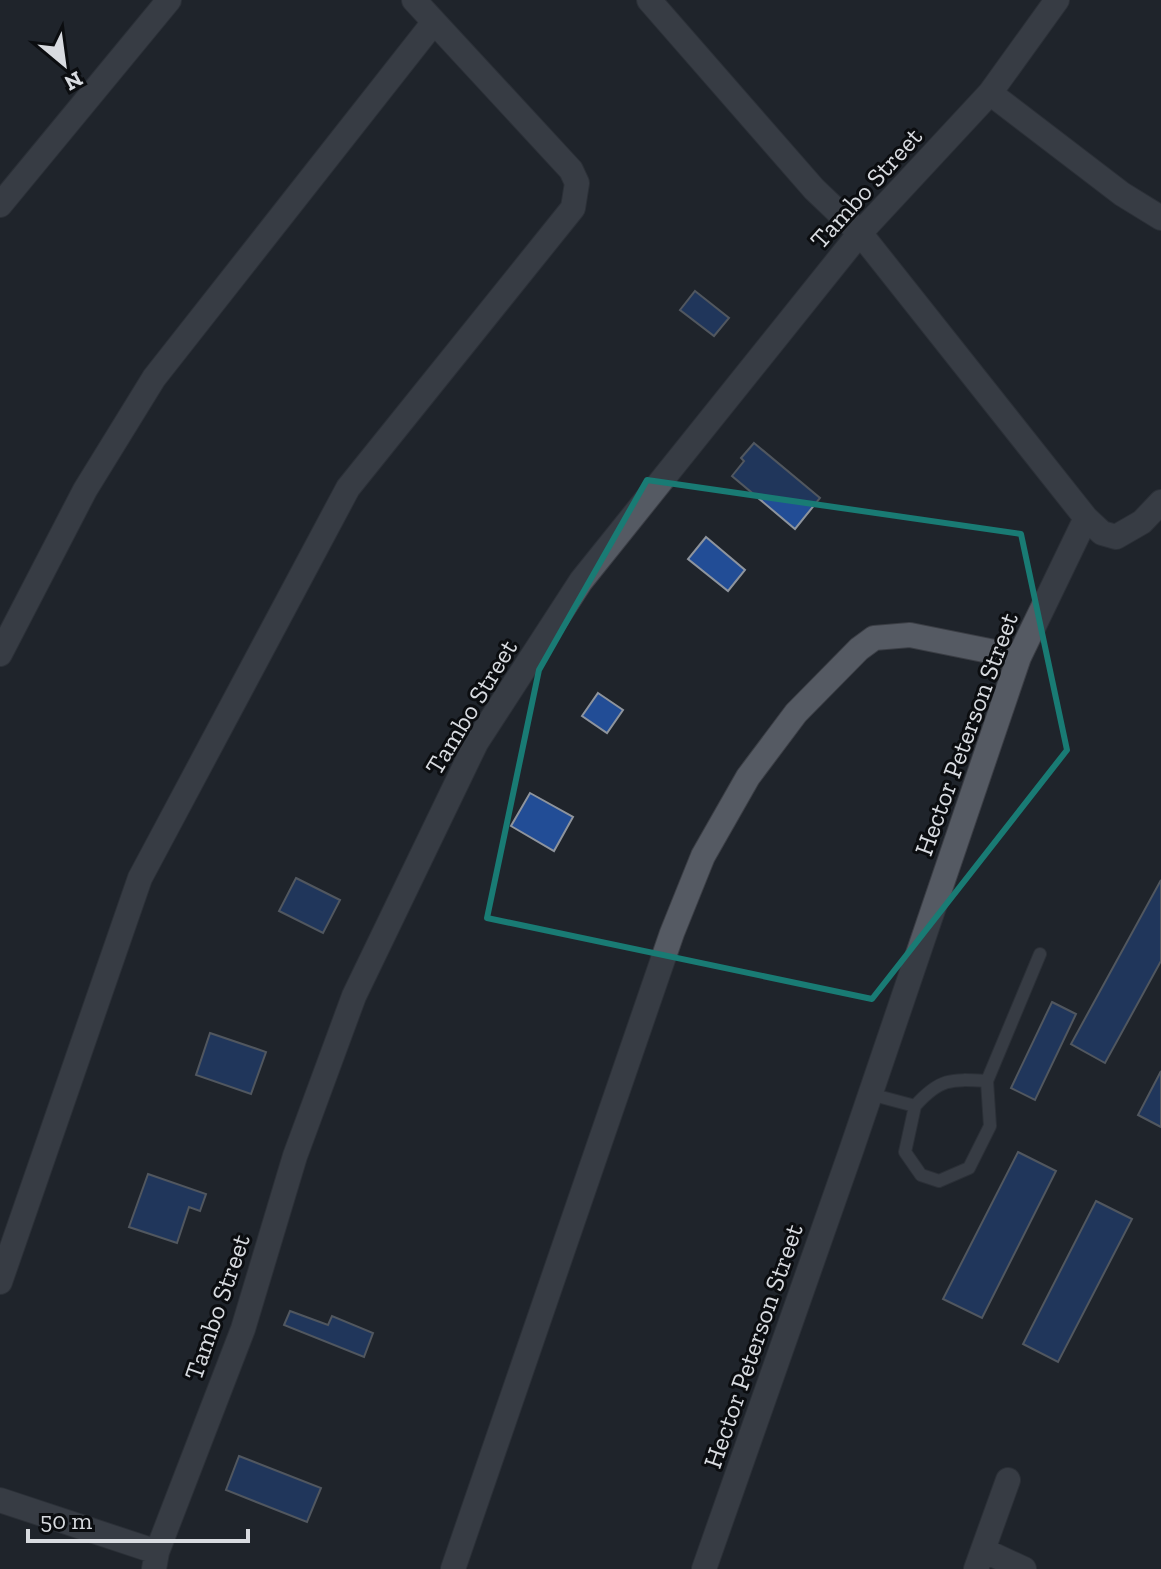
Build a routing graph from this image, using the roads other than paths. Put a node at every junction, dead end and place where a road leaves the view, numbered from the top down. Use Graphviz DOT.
graph roads {
  1 [pos="169,0"];
  2 [pos="414,0"];
  3 [pos="649,0"];
  4 [pos="1057,0"];
  5 [pos="434,22"];
  6 [pos="990,93"];
  7 [pos="0,205"];
  8 [pos="1161,218"];
  9 [pos="860,233"];
  10 [pos="1161,502"];
  11 [pos="1086,518"];
  12 [pos="0,654"];
  13 [pos="1019,657"];
  14 [pos="1040,954"];
  15 [pos="987,1081"];
  16 [pos="870,1094"];
  17 [pos="915,1106"];
  18 [pos="1,1275"];
  19 [pos="1008,1480"];
  20 [pos="0,1500"];
  21 [pos="979,1559"];
  22 [pos="156,1560"];
  23 [pos="453,1569"];
  24 [pos="704,1569"];
  25 [pos="1024,1569"];
  1 -- 7 [label="street"];
  2 -- 5 [label="street"];
  3 -- 9 [label="street"];
  4 -- 6 [label="street, Tambo Street"];
  5 -- 12 [label="street"];
  5 -- 18 [label="street"];
  6 -- 8 [label="street"];
  6 -- 9 [label="street, Tambo Street"];
  9 -- 11 [label="street"];
  9 -- 22 [label="street, Tambo Street"];
  10 -- 11 [label="street"];
  11 -- 13 [label="street, Hector Peterson Street"];
  13 -- 16 [label="street, Hector Peterson Street"];
  13 -- 23 [label="street"];
  14 -- 15 [label="lane"];
  15 -- 17 [label="lane"];
  15 -- 17 [label="lane"];
  16 -- 17 [label="lane"];
  16 -- 24 [label="street, Hector Peterson Street"];
  19 -- 21 [label="street"];
  20 -- 22 [label="street"];
  21 -- 25 [label="street"];
}
